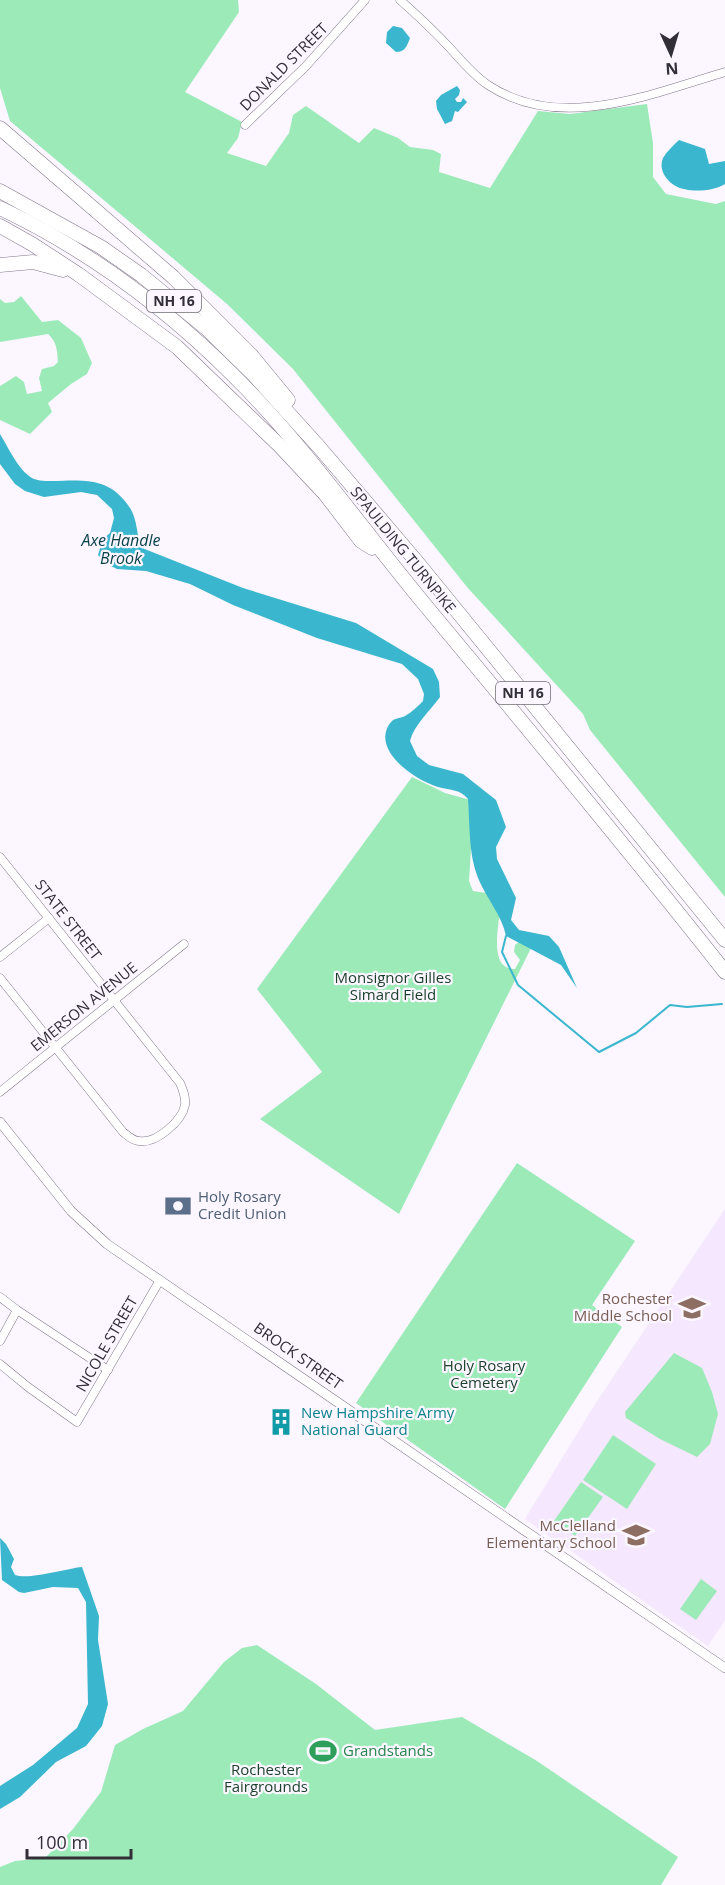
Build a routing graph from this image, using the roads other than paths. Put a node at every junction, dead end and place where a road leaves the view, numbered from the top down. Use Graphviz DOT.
graph roads {
  1 [pos="365,0"];
  2 [pos="400,0"];
  3 [pos="725,72"];
  4 [pos="246,125"];
  5 [pos="0,128"];
  6 [pos="0,190"];
  7 [pos="0,208"];
  8 [pos="0,226"];
  9 [pos="0,265"];
  10 [pos="78,274"];
  11 [pos="319,447"];
  12 [pos="385,556"];
  13 [pos="0,857"];
  14 [pos="50,918"];
  15 [pos="725,940"];
  16 [pos="184,944"];
  17 [pos="0,957"];
  18 [pos="725,972"];
  19 [pos="0,978"];
  20 [pos="114,1000"];
  21 [pos="54,1048"];
  22 [pos="0,1092"];
  23 [pos="0,1122"];
  24 [pos="160,1280"];
  25 [pos="0,1297"];
  26 [pos="17,1310"];
  27 [pos="0,1341"];
  28 [pos="0,1364"];
  29 [pos="108,1370"];
  30 [pos="725,1668"];
  1 -- 4 [label="street, DONALD STREET"];
  2 -- 3 [label="street"];
  5 -- 11 [label="highway"];
  6 -- 11 [label="highway, SPAULDING TURNPIKE / NH 16"];
  7 -- 12 [label="highway, SPAULDING TURNPIKE / NH 16"];
  8 -- 10 [label="highway"];
  9 -- 10 [label="highway"];
  10 -- 12 [label="highway"];
  11 -- 15 [label="highway, SPAULDING TURNPIKE / NH 16"];
  12 -- 18 [label="highway, SPAULDING TURNPIKE / NH 16"];
  13 -- 14 [label="street, STATE STREET"];
  14 -- 17 [label="street"];
  14 -- 20 [label="street, STATE STREET"];
  16 -- 20 [label="street, EMERSON AVENUE"];
  19 -- 21 [label="street, STATE STREET"];
  20 -- 21 [label="street, EMERSON AVENUE"];
  20 -- 21 [label="street, STATE STREET"];
  21 -- 22 [label="street, EMERSON AVENUE"];
  23 -- 24 [label="street, BROCK STREET"];
  24 -- 29 [label="street, NICOLE STREET"];
  24 -- 30 [label="street, BROCK STREET"];
  25 -- 26 [label="street"];
  26 -- 27 [label="street"];
  26 -- 29 [label="street"];
  28 -- 29 [label="street, NICOLE STREET"];
}
